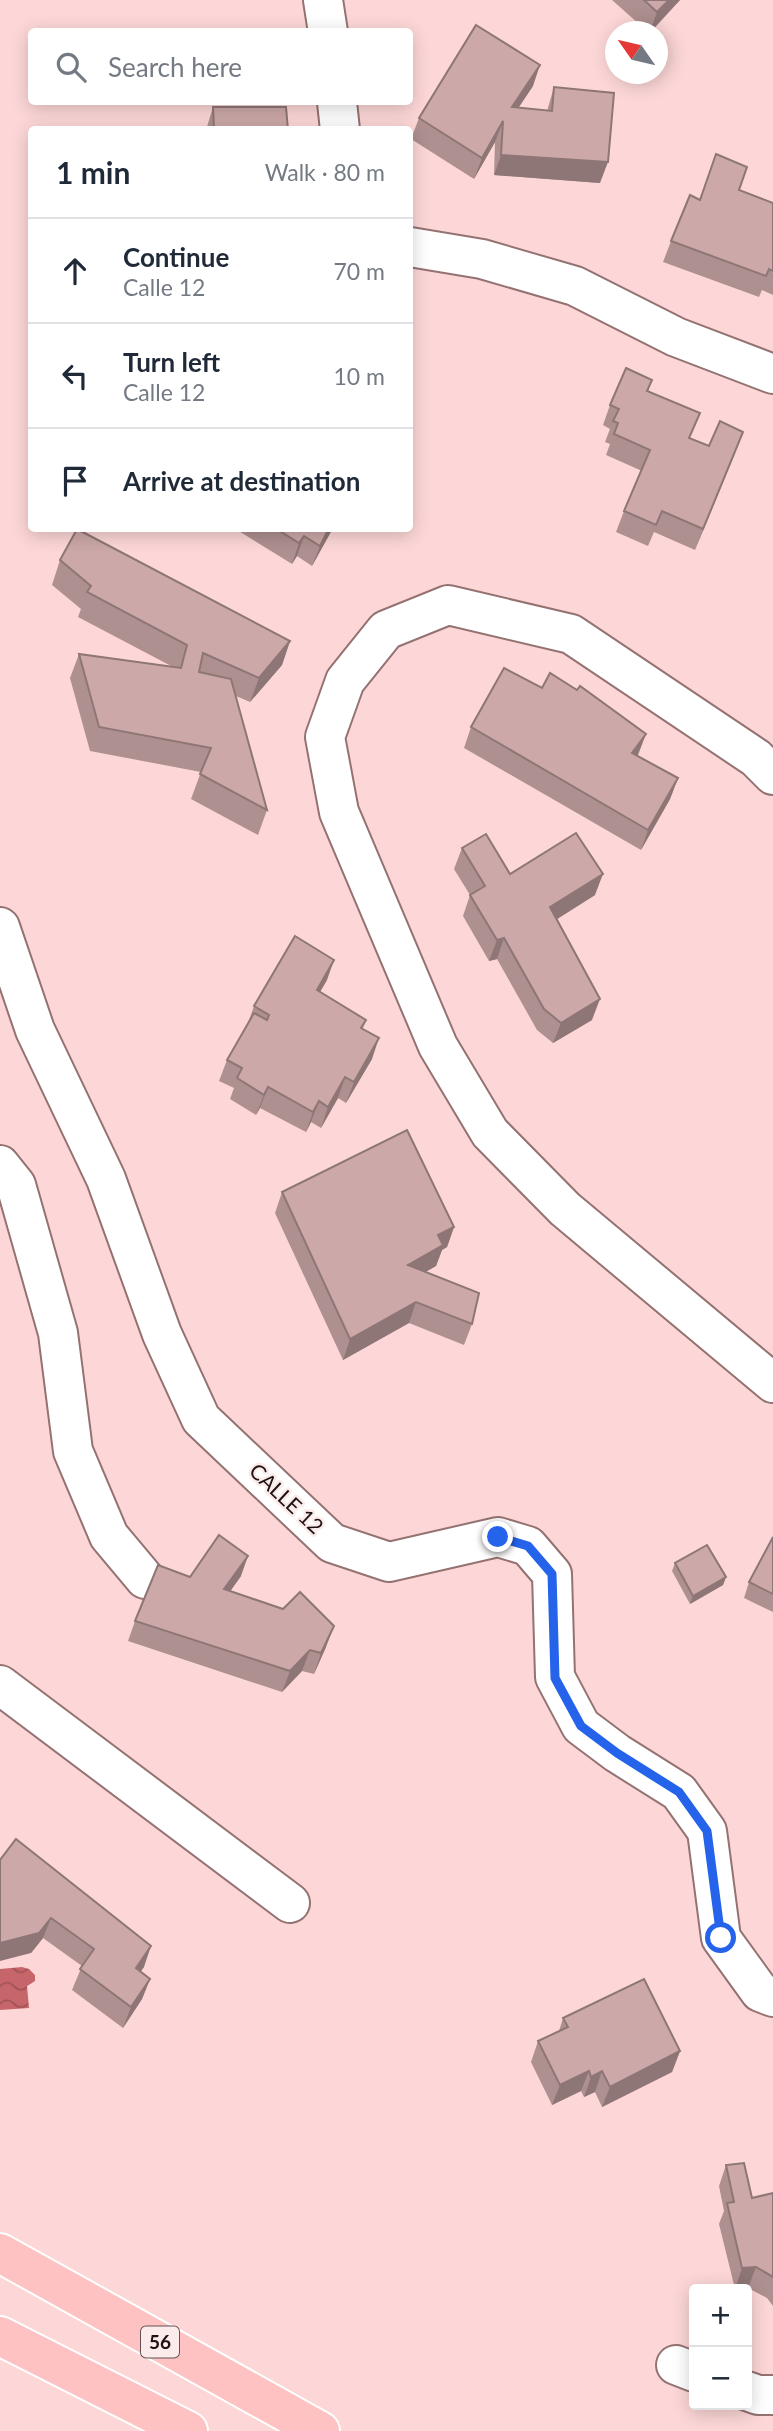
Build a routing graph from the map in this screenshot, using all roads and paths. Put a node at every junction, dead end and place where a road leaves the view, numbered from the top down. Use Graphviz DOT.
graph roads {
  1 [pos="323,0"];
  2 [pos="327,28"];
  3 [pos="337,105"];
  4 [pos="340,126"];
  5 [pos="413,248"];
  6 [pos="773,374"];
  7 [pos="773,775"];
  8 [pos="0,927"];
  9 [pos="0,1165"];
  10 [pos="773,1383"];
  11 [pos="145,1579"];
  12 [pos="0,1685"];
  13 [pos="290,1903"];
  14 [pos="773,1997"];
  15 [pos="0,2253"];
  16 [pos="0,2336"];
  17 [pos="752,2393"];
  18 [pos="773,2395"];
  19 [pos="188,2431"];
  20 [pos="320,2431"];
  1 -- 2 [label="street"];
  3 -- 4 [label="street"];
  5 -- 6 [label="street"];
  7 -- 10 [label="street"];
  8 -- 14 [label="street, CALLE 12"];
  9 -- 11 [label="street"];
  12 -- 13 [label="street"];
  15 -- 20 [label="main road, 56"];
  16 -- 19 [label="main road"];
  17 -- 18 [label="street"];
}
